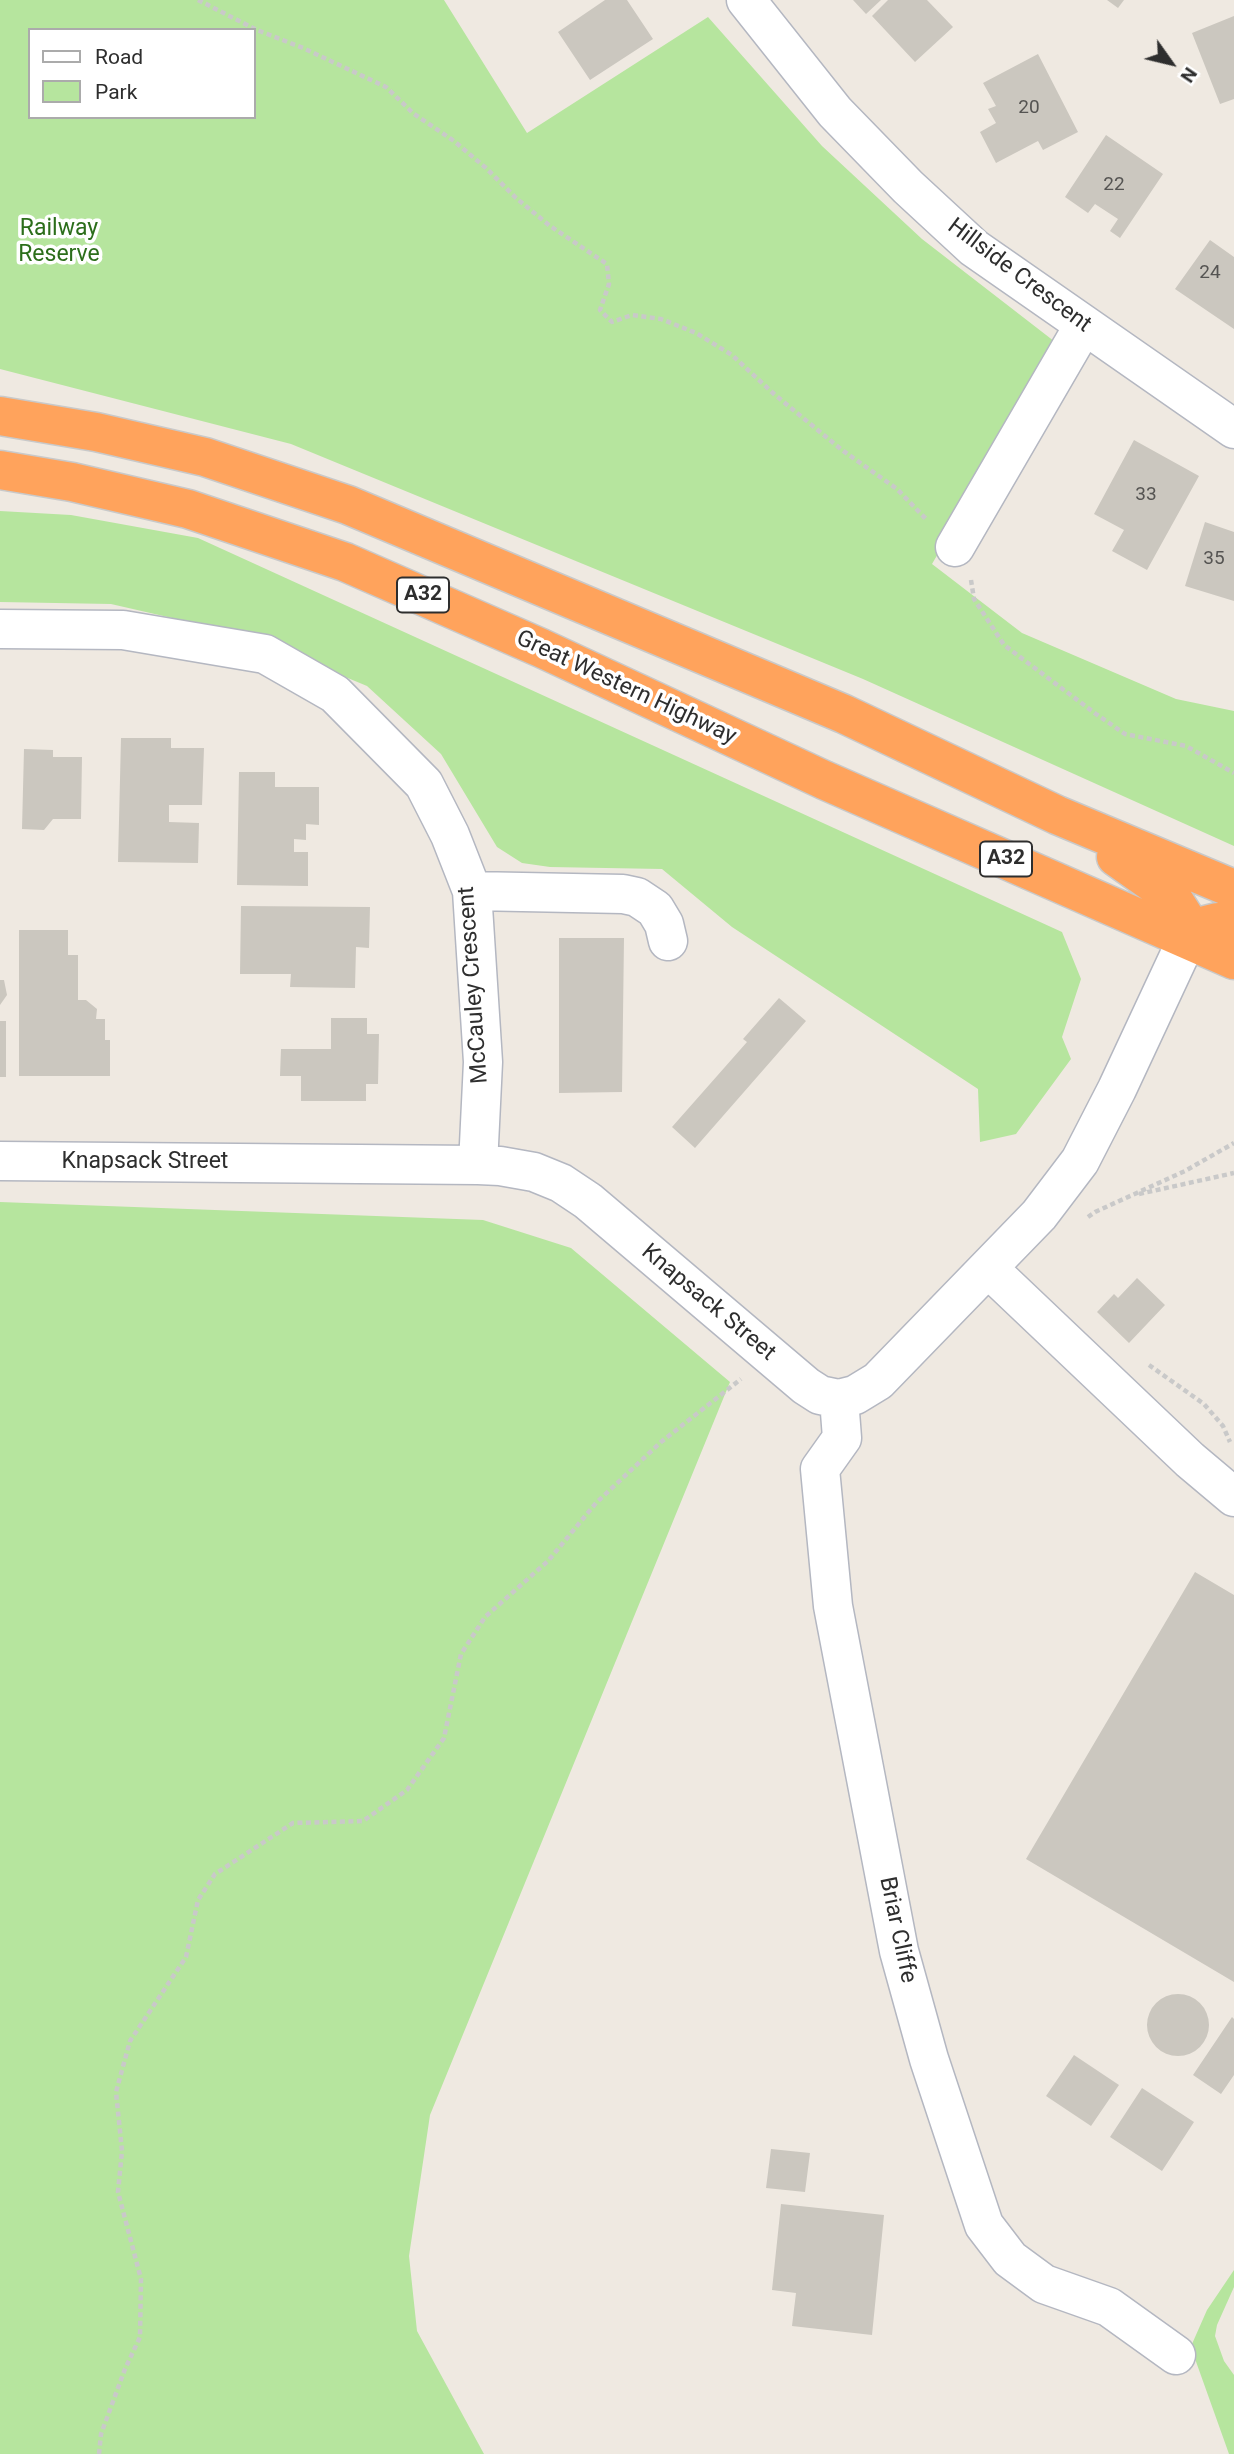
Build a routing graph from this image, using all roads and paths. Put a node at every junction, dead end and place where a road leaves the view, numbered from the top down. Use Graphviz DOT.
graph roads {
  1 [pos="198,0"];
  2 [pos="746,0"];
  3 [pos="253,28"];
  4 [pos="256,29"];
  5 [pos="1084,325"];
  6 [pos="0,416"];
  7 [pos="1234,429"];
  8 [pos="0,470"];
  9 [pos="955,547"];
  10 [pos="0,629"];
  11 [pos="1234,773"];
  12 [pos="1057,815"];
  13 [pos="1234,889"];
  14 [pos="472,891"];
  15 [pos="1234,924"];
  16 [pos="1187,939"];
  17 [pos="668,941"];
  18 [pos="1234,960"];
  19 [pos="1234,1143"];
  20 [pos="0,1161"];
  21 [pos="478,1165"];
  22 [pos="1234,1173"];
  23 [pos="1128,1197"];
  24 [pos="1086,1219"];
  25 [pos="989,1269"];
  26 [pos="768,1354"];
  27 [pos="839,1399"];
  28 [pos="1234,1497"];
  29 [pos="1176,2355"];
  30 [pos="99,2454"];
  1 -- 3 [label="path"];
  2 -- 5 [label="street, Hillside Crescent"];
  4 -- 9 [label="path"];
  5 -- 7 [label="street, Hillside Crescent"];
  5 -- 9 [label="street"];
  6 -- 12 [label="highway, A32"];
  8 -- 16 [label="highway, Great Western Highway / A32"];
  9 -- 11 [label="path"];
  10 -- 14 [label="street, McCauley Crescent"];
  12 -- 13 [label="highway, A32"];
  12 -- 16 [label="highway"];
  14 -- 17 [label="street"];
  14 -- 21 [label="street, McCauley Crescent"];
  15 -- 16 [label="highway"];
  16 -- 18 [label="highway, Great Western Highway / A32"];
  16 -- 25 [label="street"];
  19 -- 23 [label="path"];
  20 -- 21 [label="street, Knapsack Street"];
  21 -- 26 [label="street, Knapsack Street"];
  22 -- 23 [label="path"];
  23 -- 24 [label="path"];
  25 -- 27 [label="street"];
  25 -- 28 [label="street"];
  26 -- 27 [label="street, Knapsack Street"];
  26 -- 30 [label="path"];
  27 -- 29 [label="street, Briar Cliffe"];
}
